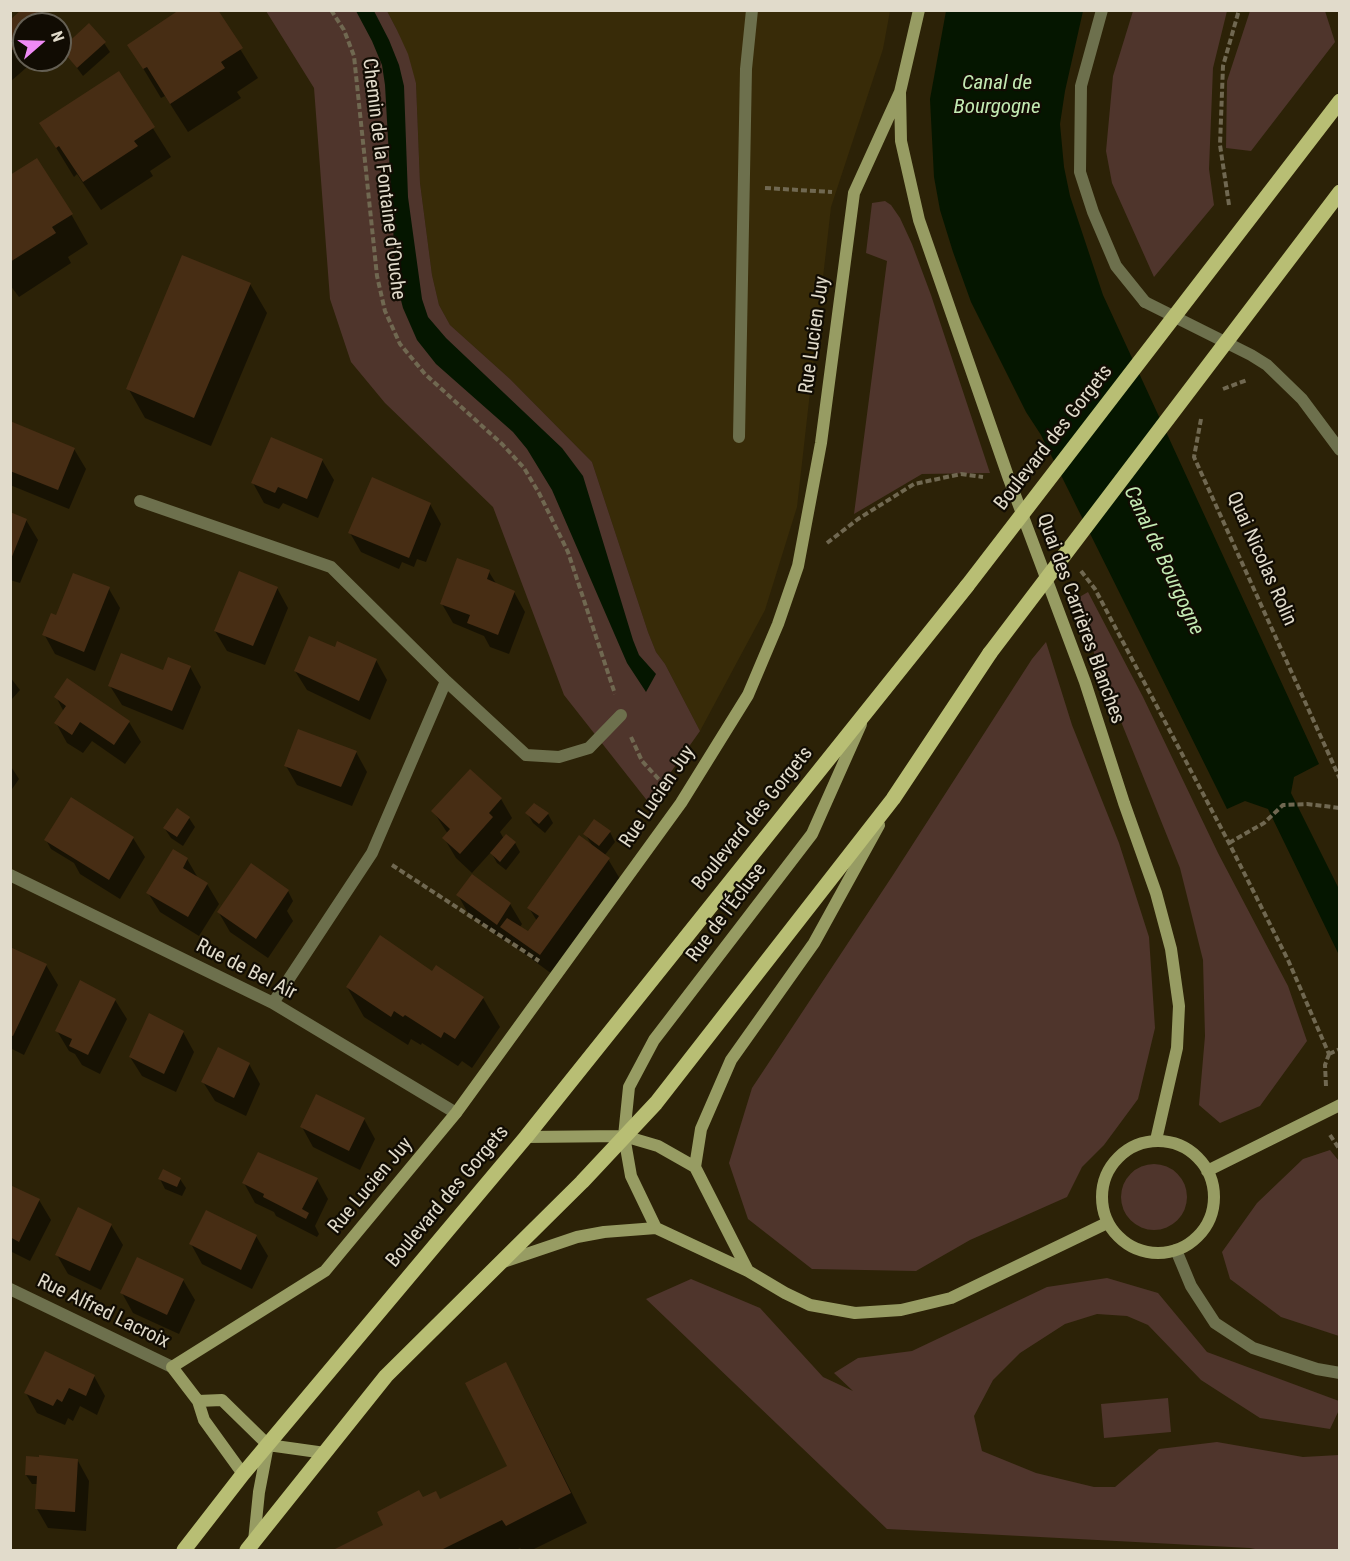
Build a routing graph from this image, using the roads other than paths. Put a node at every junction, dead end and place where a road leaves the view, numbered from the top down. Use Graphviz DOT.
graph roads {
  1 [pos="752,10"];
  2 [pos="919,10"];
  3 [pos="1102,10"];
  4 [pos="900,92"];
  5 [pos="1340,101"];
  6 [pos="1340,192"];
  7 [pos="739,437"];
  8 [pos="1340,450"];
  9 [pos="140,501"];
  10 [pos="446,681"];
  11 [pos="866,712"];
  12 [pos="621,715"];
  13 [pos="894,799"];
  14 [pos="10,875"];
  15 [pos="273,1003"];
  16 [pos="1340,1105"];
  17 [pos="456,1113"];
  18 [pos="624,1136"];
  19 [pos="526,1137"];
  20 [pos="1156,1140"];
  21 [pos="695,1167"];
  22 [pos="1207,1171"];
  23 [pos="1107,1223"];
  24 [pos="656,1228"];
  25 [pos="1176,1250"];
  26 [pos="502,1262"];
  27 [pos="748,1271"];
  28 [pos="10,1289"];
  29 [pos="172,1367"];
  30 [pos="1340,1373"];
  31 [pos="198,1401"];
  32 [pos="268,1445"];
  33 [pos="325,1453"];
  34 [pos="243,1474"];
  35 [pos="250,1546"];
  36 [pos="184,1551"];
  1 -- 7 [label="street"];
  2 -- 4 [label="street, Quai des Carrières Blanches"];
  3 -- 8 [label="street"];
  4 -- 17 [label="street, Rue Lucien Juy"];
  4 -- 20 [label="street, Quai des Carrières Blanches"];
  5 -- 11 [label="main road, Boulevard des Gorgets, bridge"];
  6 -- 13 [label="main road, bridge"];
  9 -- 10 [label="street"];
  10 -- 12 [label="street"];
  10 -- 15 [label="street"];
  11 -- 18 [label="street, Rue de l'Écluse"];
  11 -- 19 [label="main road, Boulevard des Gorgets"];
  13 -- 18 [label="main road"];
  13 -- 21 [label="street"];
  14 -- 15 [label="street, Rue de Bel Air"];
  15 -- 17 [label="street, Rue de Bel Air"];
  16 -- 22 [label="street"];
  17 -- 29 [label="street, Rue Lucien Juy"];
  18 -- 19 [label="street"];
  18 -- 21 [label="street"];
  18 -- 24 [label="street, Rue de l'Écluse"];
  18 -- 26 [label="main road"];
  19 -- 32 [label="main road, Boulevard des Gorgets"];
  20 -- 22 [label="street"];
  20 -- 23 [label="street"];
  21 -- 27 [label="street"];
  22 -- 25 [label="street"];
  23 -- 25 [label="street"];
  23 -- 27 [label="street"];
  24 -- 26 [label="street"];
  24 -- 27 [label="street"];
  25 -- 30 [label="street"];
  26 -- 33 [label="main road"];
  28 -- 29 [label="street, Rue Alfred Lacroix"];
  29 -- 31 [label="street, Rue Alfred Lacroix"];
  31 -- 32 [label="street"];
  31 -- 34 [label="street, Rue Alfred Lacroix"];
  32 -- 33 [label="street"];
  32 -- 34 [label="main road, Boulevard des Gorgets"];
  32 -- 35 [label="street"];
  33 -- 35 [label="main road"];
  34 -- 36 [label="main road, Boulevard des Gorgets"];
}
